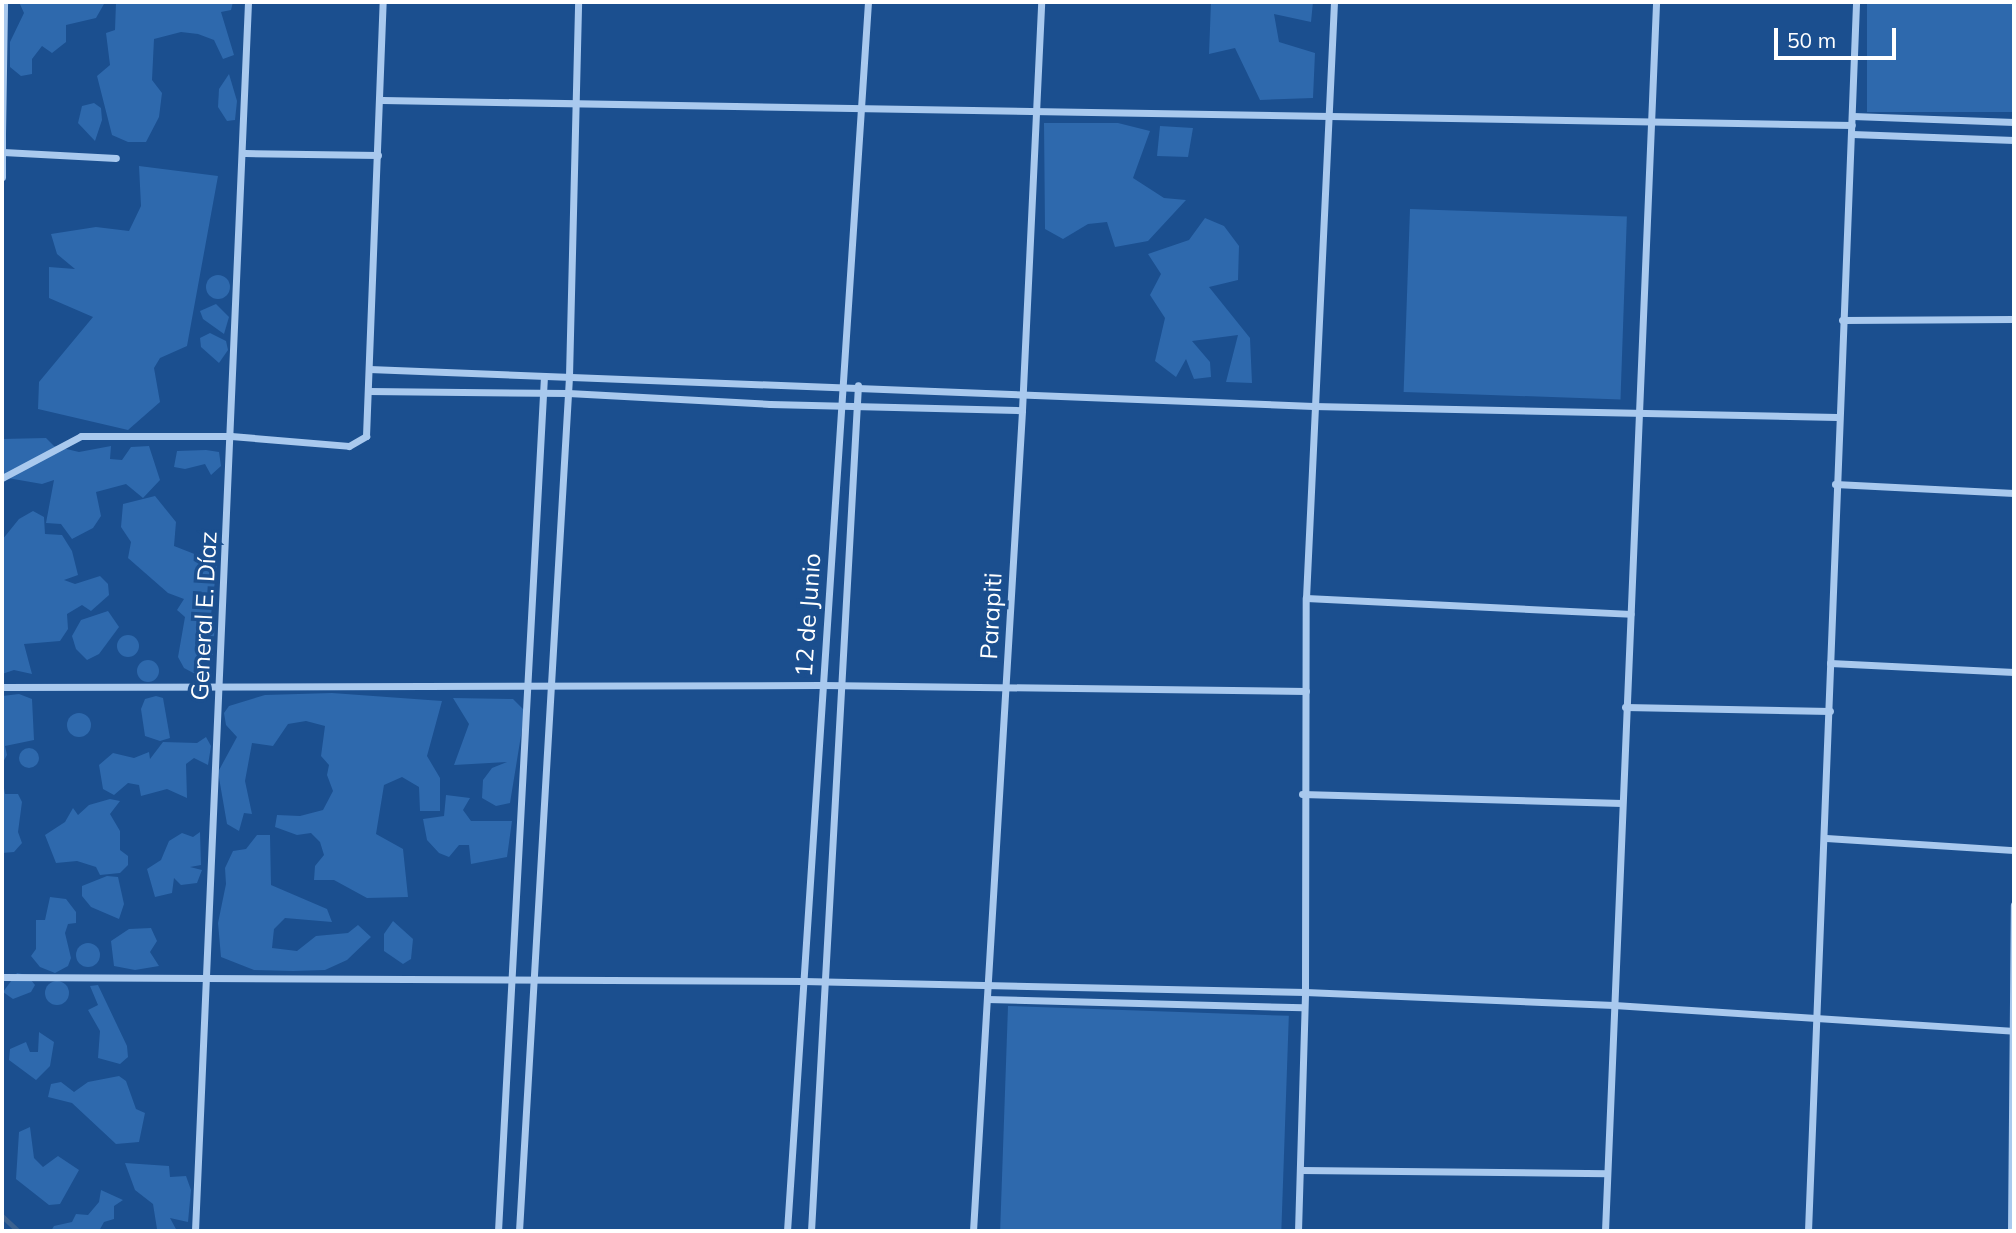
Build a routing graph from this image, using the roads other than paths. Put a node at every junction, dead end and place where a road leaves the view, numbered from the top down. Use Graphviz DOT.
graph roads {
  1 [pos="4,2"];
  2 [pos="248,2"];
  3 [pos="383,2"];
  4 [pos="578,2"];
  5 [pos="868,2"];
  6 [pos="1041,2"];
  7 [pos="1334,2"];
  8 [pos="1656,2"];
  9 [pos="1856,2"];
  10 [pos="382,100"];
  11 [pos="574,101"];
  12 [pos="863,107"];
  13 [pos="1036,110"];
  14 [pos="1330,116"];
  15 [pos="1853,120"];
  16 [pos="1651,122"];
  17 [pos="2014,122"];
  18 [pos="2,134"];
  19 [pos="1852,134"];
  20 [pos="2014,140"];
  21 [pos="3,152"];
  22 [pos="245,153"];
  23 [pos="379,155"];
  24 [pos="116,158"];
  25 [pos="2,177"];
  26 [pos="2014,318"];
  27 [pos="1842,320"];
  28 [pos="369,369"];
  29 [pos="544,376"];
  30 [pos="569,376"];
  31 [pos="842,384"];
  32 [pos="858,385"];
  33 [pos="368,391"];
  34 [pos="1023,392"];
  35 [pos="543,393"];
  36 [pos="568,393"];
  37 [pos="841,402"];
  38 [pos="857,403"];
  39 [pos="1313,406"];
  40 [pos="1022,410"];
  41 [pos="1639,410"];
  42 [pos="1837,417"];
  43 [pos="231,436"];
  44 [pos="2,478"];
  45 [pos="1835,484"];
  46 [pos="2014,492"];
  47 [pos="1306,598"];
  48 [pos="1631,614"];
  49 [pos="1830,663"];
  50 [pos="2014,672"];
  51 [pos="550,684"];
  52 [pos="822,685"];
  53 [pos="529,686"];
  54 [pos="842,686"];
  55 [pos="2,687"];
  56 [pos="220,687"];
  57 [pos="1006,691"];
  58 [pos="1306,691"];
  59 [pos="1625,707"];
  60 [pos="1830,711"];
  61 [pos="1302,794"];
  62 [pos="1622,803"];
  63 [pos="1826,838"];
  64 [pos="2014,850"];
  65 [pos="2014,905"];
  66 [pos="2,977"];
  67 [pos="511,978"];
  68 [pos="534,979"];
  69 [pos="204,981"];
  70 [pos="803,981"];
  71 [pos="823,981"];
  72 [pos="986,985"];
  73 [pos="1305,992"];
  74 [pos="987,999"];
  75 [pos="1614,1005"];
  76 [pos="1303,1007"];
  77 [pos="1817,1020"];
  78 [pos="2012,1031"];
  79 [pos="1301,1170"];
  80 [pos="1607,1173"];
  81 [pos="195,1231"];
  82 [pos="498,1231"];
  83 [pos="519,1231"];
  84 [pos="787,1231"];
  85 [pos="811,1231"];
  86 [pos="973,1231"];
  87 [pos="1298,1231"];
  88 [pos="1605,1231"];
  89 [pos="1808,1231"];
  90 [pos="2011,1231"];
  1 -- 18 [label="street"];
  2 -- 22 [label="street, General E. Díaz"];
  3 -- 10 [label="street"];
  4 -- 11 [label="street"];
  5 -- 12 [label="street, 12 de Junio"];
  6 -- 13 [label="street, Parapiti"];
  7 -- 14 [label="street"];
  8 -- 16 [label="street"];
  9 -- 15 [label="street"];
  10 -- 11 [label="street"];
  10 -- 23 [label="street"];
  11 -- 12 [label="street"];
  11 -- 30 [label="street"];
  12 -- 13 [label="street"];
  12 -- 31 [label="street, 12 de Junio"];
  13 -- 14 [label="street"];
  13 -- 34 [label="street, Parapiti"];
  14 -- 16 [label="street"];
  14 -- 39 [label="street"];
  15 -- 16 [label="street"];
  15 -- 17 [label="street"];
  15 -- 19 [label="street"];
  16 -- 41 [label="street"];
  18 -- 21 [label="street"];
  19 -- 20 [label="street"];
  19 -- 27 [label="street"];
  21 -- 24 [label="street"];
  21 -- 25 [label="street"];
  22 -- 23 [label="street"];
  22 -- 43 [label="street, General E. Díaz"];
  23 -- 28 [label="street"];
  26 -- 27 [label="street"];
  27 -- 42 [label="street"];
  28 -- 29 [label="street"];
  28 -- 33 [label="street"];
  29 -- 30 [label="street"];
  29 -- 35 [label="street"];
  30 -- 31 [label="street"];
  30 -- 36 [label="street"];
  31 -- 32 [label="street"];
  31 -- 37 [label="street, 12 de Junio"];
  32 -- 34 [label="street"];
  32 -- 38 [label="street, 12 de Junio"];
  33 -- 35 [label="street"];
  33 -- 43 [label="street"];
  34 -- 39 [label="street"];
  34 -- 40 [label="street, Parapiti"];
  35 -- 36 [label="street"];
  35 -- 53 [label="street"];
  36 -- 37 [label="street"];
  36 -- 51 [label="street"];
  37 -- 38 [label="street"];
  37 -- 52 [label="street, 12 de Junio"];
  38 -- 40 [label="street"];
  38 -- 54 [label="street, 12 de Junio"];
  39 -- 41 [label="street"];
  39 -- 47 [label="street"];
  40 -- 57 [label="street, Parapiti"];
  41 -- 42 [label="street"];
  41 -- 48 [label="street"];
  42 -- 45 [label="street"];
  43 -- 44 [label="street"];
  43 -- 56 [label="street, General E. Díaz"];
  45 -- 46 [label="street"];
  45 -- 49 [label="street"];
  47 -- 48 [label="street"];
  47 -- 58 [label="street"];
  48 -- 59 [label="street"];
  49 -- 50 [label="street"];
  49 -- 60 [label="street"];
  51 -- 52 [label="street"];
  51 -- 53 [label="street"];
  51 -- 68 [label="street"];
  52 -- 54 [label="street"];
  52 -- 70 [label="street, 12 de Junio"];
  53 -- 56 [label="street"];
  53 -- 67 [label="street"];
  54 -- 57 [label="street"];
  54 -- 71 [label="street, 12 de Junio"];
  55 -- 56 [label="street"];
  56 -- 69 [label="street, General E. Díaz"];
  57 -- 58 [label="street"];
  57 -- 72 [label="street, Parapiti"];
  58 -- 61 [label="street"];
  59 -- 60 [label="street"];
  59 -- 62 [label="street"];
  60 -- 63 [label="street"];
  61 -- 62 [label="street"];
  61 -- 73 [label="street"];
  62 -- 75 [label="street"];
  63 -- 64 [label="street"];
  63 -- 77 [label="street"];
  65 -- 78 [label="street"];
  66 -- 69 [label="street"];
  67 -- 68 [label="street"];
  67 -- 69 [label="street"];
  67 -- 82 [label="street"];
  68 -- 70 [label="street"];
  68 -- 83 [label="street"];
  69 -- 81 [label="street, General E. Díaz"];
  70 -- 71 [label="street"];
  70 -- 84 [label="street, 12 de Junio"];
  71 -- 72 [label="street"];
  71 -- 85 [label="street, 12 de Junio"];
  72 -- 73 [label="street"];
  72 -- 74 [label="street, Parapiti"];
  73 -- 75 [label="street"];
  73 -- 76 [label="street"];
  74 -- 76 [label="street"];
  74 -- 86 [label="street, Parapiti"];
  75 -- 77 [label="street"];
  75 -- 80 [label="street"];
  76 -- 79 [label="street"];
  77 -- 78 [label="street"];
  77 -- 89 [label="street"];
  78 -- 90 [label="street"];
  79 -- 80 [label="street"];
  79 -- 87 [label="street"];
  80 -- 88 [label="street"];
}
